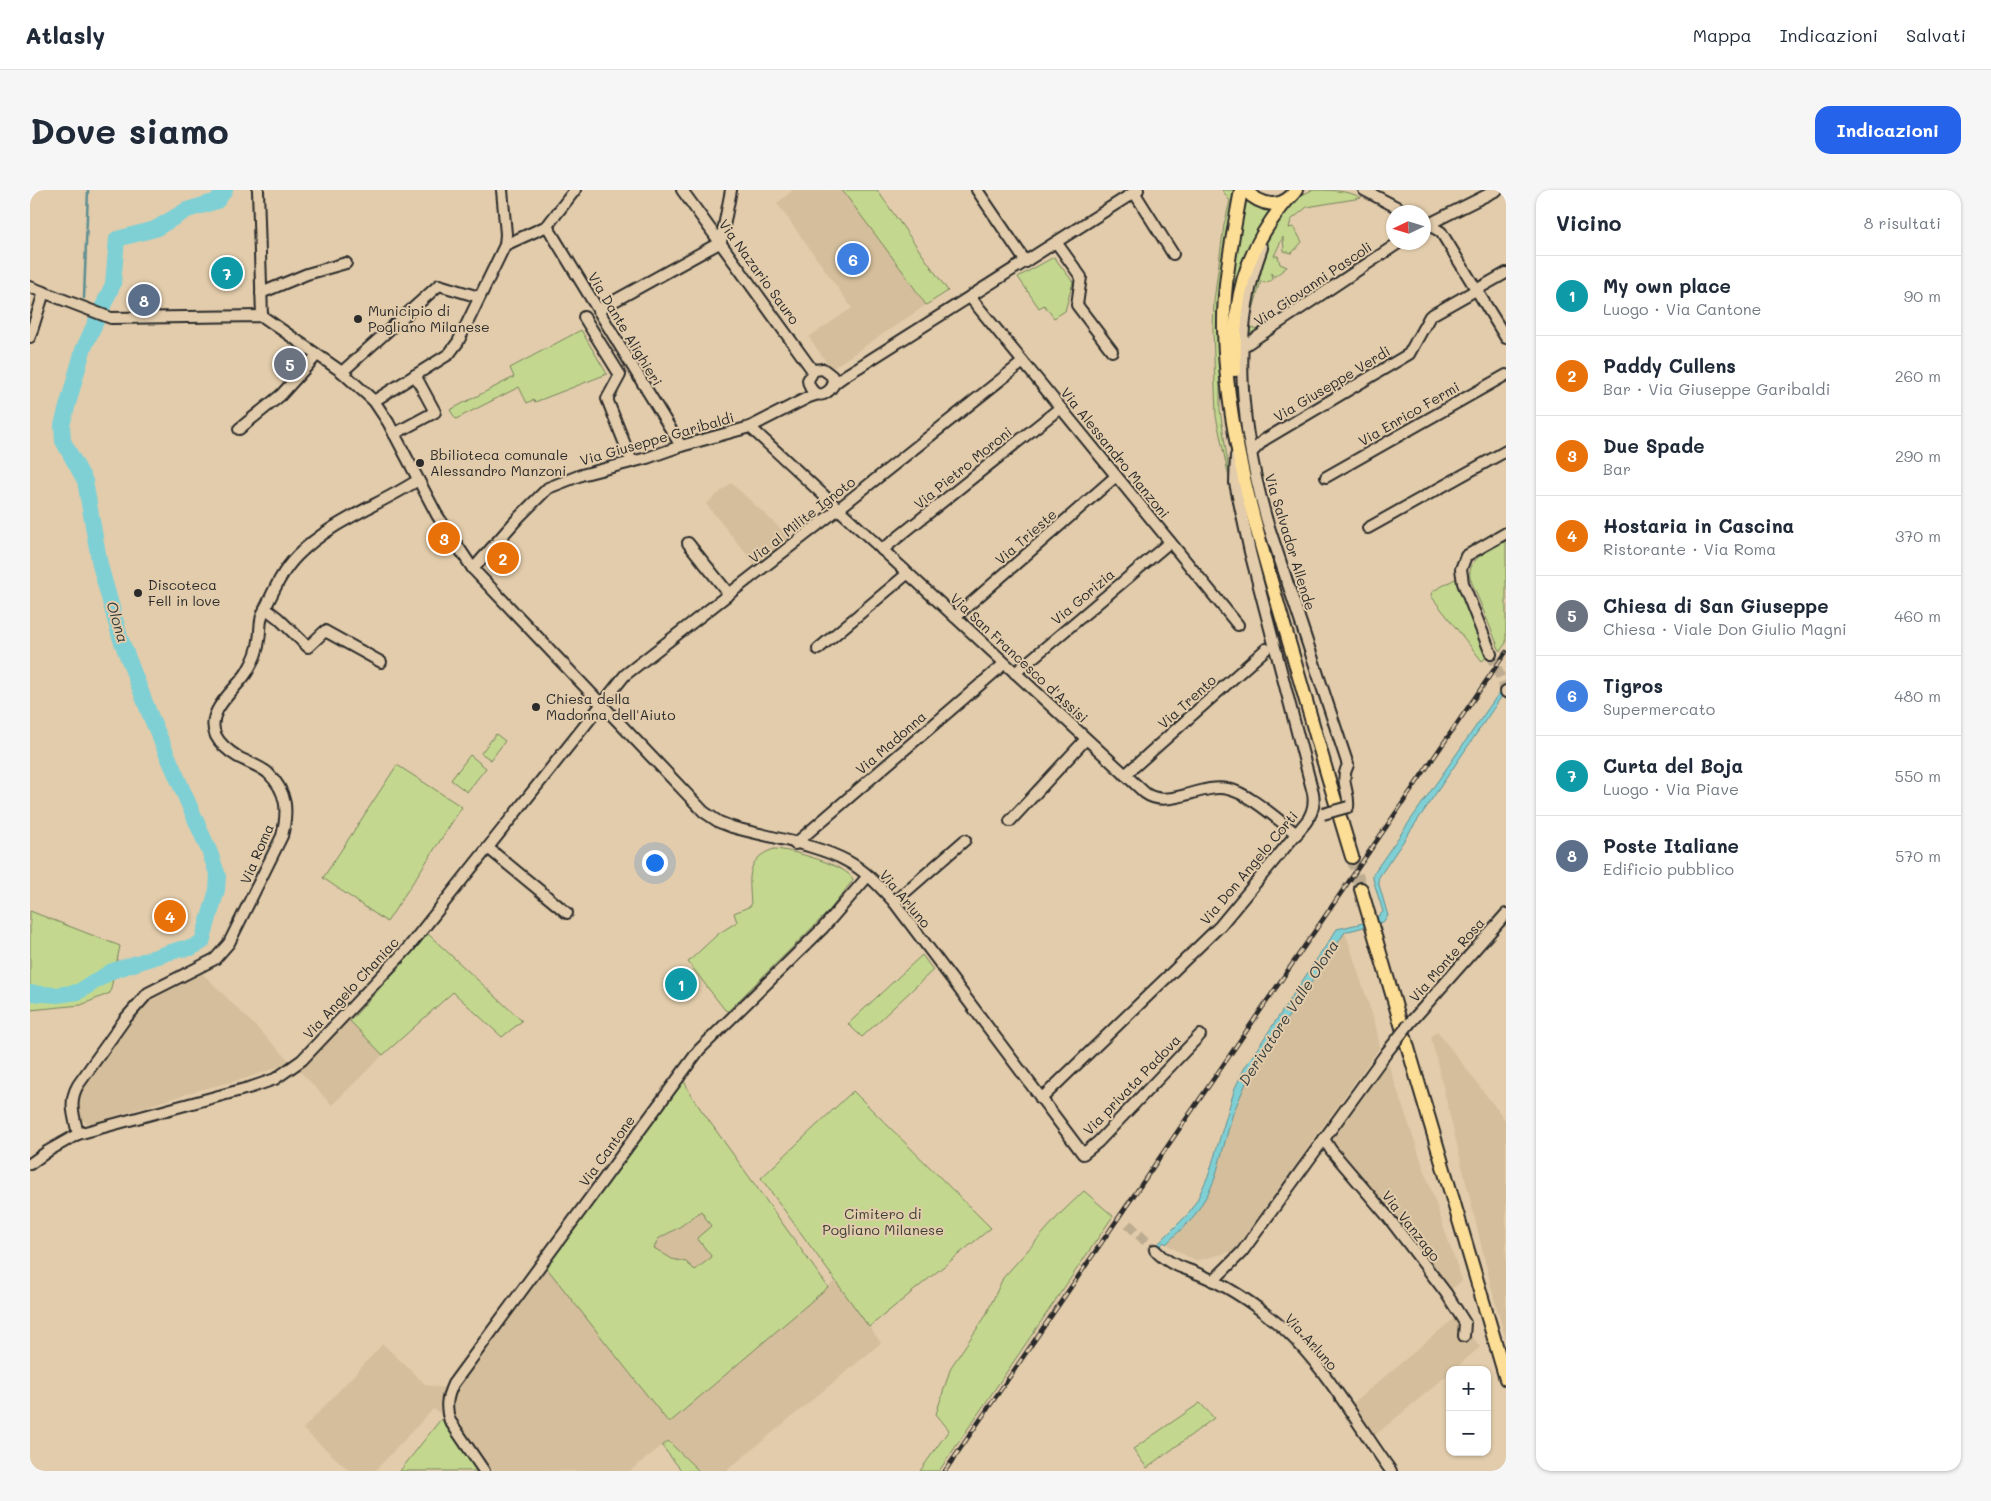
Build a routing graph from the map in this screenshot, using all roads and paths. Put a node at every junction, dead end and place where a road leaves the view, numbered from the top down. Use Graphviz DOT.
graph roads {
  1 [pos="258,190"];
  2 [pos="502,190"];
  3 [pos="575,190"];
  4 [pos="682,190"];
  5 [pos="731,190"];
  6 [pos="977,190"];
  7 [pos="1241,190"];
  8 [pos="1245,190"];
  9 [pos="1364,190"];
  10 [pos="1497,190"];
  11 [pos="1136,191"];
  12 [pos="1295,194"];
  13 [pos="1378,194"];
  14 [pos="1395,205"];
  15 [pos="1275,214"];
  16 [pos="1431,222"];
  17 [pos="547,226"];
  18 [pos="1431,228"];
  19 [pos="721,242"];
  20 [pos="1056,242"];
  21 [pos="505,245"];
  22 [pos="1388,250"];
  23 [pos="1173,254"];
  24 [pos="1026,262"];
  25 [pos="346,263"];
  26 [pos="1506,273"];
  27 [pos="30,286"];
  28 [pos="1475,290"];
  29 [pos="44,292"];
  30 [pos="261,294"];
  31 [pos="479,297"];
  32 [pos="970,297"];
  33 [pos="598,310"];
  34 [pos="262,316"];
  35 [pos="584,317"];
  36 [pos="30,337"];
  37 [pos="1506,338"];
  38 [pos="1241,348"];
  39 [pos="1112,351"];
  40 [pos="317,355"];
  41 [pos="1023,362"];
  42 [pos="342,372"];
  43 [pos="810,374"];
  44 [pos="415,375"];
  45 [pos="1506,375"];
  46 [pos="832,380"];
  47 [pos="818,394"];
  48 [pos="374,401"];
  49 [pos="792,407"];
  50 [pos="1060,408"];
  51 [pos="750,427"];
  52 [pos="239,429"];
  53 [pos="394,434"];
  54 [pos="1235,438"];
  55 [pos="1248,438"];
  56 [pos="1264,440"];
  57 [pos="681,446"];
  58 [pos="1506,451"];
  59 [pos="1251,453"];
  60 [pos="632,462"];
  61 [pos="1326,476"];
  62 [pos="1115,477"];
  63 [pos="418,480"];
  64 [pos="837,510"];
  65 [pos="1368,528"];
  66 [pos="1506,533"];
  67 [pos="1170,542"];
  68 [pos="688,543"];
  69 [pos="882,550"];
  70 [pos="474,569"];
  71 [pos="907,574"];
  72 [pos="729,594"];
  73 [pos="265,608"];
  74 [pos="955,617"];
  75 [pos="1238,625"];
  76 [pos="818,649"];
  77 [pos="1266,650"];
  78 [pos="1491,654"];
  79 [pos="381,662"];
  80 [pos="1004,664"];
  81 [pos="1015,673"];
  82 [pos="601,703"];
  83 [pos="1086,739"];
  84 [pos="1125,775"];
  85 [pos="1312,812"];
  86 [pos="1010,821"];
  87 [pos="1296,834"];
  88 [pos="965,840"];
  89 [pos="795,844"];
  90 [pos="488,848"];
  91 [pos="1352,857"];
  92 [pos="868,876"];
  93 [pos="1361,889"];
  94 [pos="894,902"];
  95 [pos="567,913"];
  96 [pos="1506,914"];
  97 [pos="1200,1035"];
  98 [pos="1041,1099"];
  99 [pos="78,1134"];
  100 [pos="1324,1139"];
  101 [pos="1083,1154"];
  102 [pos="30,1164"];
  103 [pos="1155,1250"];
  104 [pos="1213,1281"];
  105 [pos="1464,1336"];
  106 [pos="1506,1379"];
  107 [pos="484,1471"];
  108 [pos="1390,1471"];
  1 -- 30 [label="street"];
  2 -- 21 [label="street"];
  3 -- 17 [label="street"];
  4 -- 19 [label="street, Via Nazario Sauro"];
  5 -- 19 [label="street"];
  6 -- 24 [label="street"];
  7 -- 54 [label="main road"];
  8 -- 12 [label="main road"];
  9 -- 13 [label="street"];
  10 -- 16 [label="street"];
  11 -- 20 [label="street, Via Giuseppe Garibaldi"];
  11 -- 23 [label="street"];
  12 -- 15 [label="main road"];
  13 -- 14 [label="street"];
  15 -- 38 [label="street, Via Salvador Allende"];
  15 -- 54 [label="main road"];
  17 -- 21 [label="street"];
  17 -- 33 [label="street, Via Dante Alighieri"];
  18 -- 28 [label="street"];
  19 -- 33 [label="street"];
  19 -- 43 [label="street, Via Nazario Sauro"];
  20 -- 24 [label="street, Via Giuseppe Garibaldi"];
  20 -- 39 [label="street"];
  21 -- 31 [label="street"];
  22 -- 38 [label="street, Via Giovanni Pascoli"];
  24 -- 32 [label="street, Via Giuseppe Garibaldi"];
  25 -- 30 [label="street"];
  26 -- 28 [label="street, Via Giuseppe Verdi"];
  27 -- 29 [label="street"];
  28 -- 37 [label="street"];
  28 -- 56 [label="street, Via Giuseppe Verdi"];
  29 -- 34 [label="street"];
  29 -- 36 [label="street"];
  30 -- 34 [label="street"];
  31 -- 42 [label="street"];
  31 -- 44 [label="street"];
  32 -- 41 [label="street, Via Alessandro Manzoni"];
  32 -- 46 [label="street, Via Giuseppe Garibaldi"];
  33 -- 57 [label="street, Via Dante Alighieri"];
  34 -- 40 [label="street, Via Arluno"];
  35 -- 60 [label="street"];
  38 -- 55 [label="street, Via Salvador Allende"];
  40 -- 42 [label="street, Via Arluno"];
  40 -- 52 [label="street"];
  41 -- 50 [label="street, Via Alessandro Manzoni"];
  41 -- 64 [label="street, Via al Milite Ignoto"];
  42 -- 48 [label="street, Via Arluno"];
  43 -- 46 [label="street"];
  43 -- 47 [label="street"];
  43 -- 49 [label="street, Via Giuseppe Garibaldi"];
  44 -- 48 [label="street"];
  44 -- 53 [label="street"];
  45 -- 61 [label="street, Via Enrico Fermi"];
  46 -- 47 [label="street, Via Giuseppe Garibaldi"];
  47 -- 49 [label="street, Via Giuseppe Garibaldi"];
  48 -- 53 [label="street, Via Arluno"];
  49 -- 51 [label="street, Via Giuseppe Garibaldi"];
  50 -- 62 [label="street, Via Alessandro Manzoni"];
  50 -- 69 [label="street, Via Pietro Moroni"];
  51 -- 57 [label="street, Via Giuseppe Garibaldi"];
  51 -- 64 [label="street, Via San Francesco d'Assisi"];
  53 -- 63 [label="street, Via Arluno"];
  54 -- 85 [label="street, Via Don Angelo Corti"];
  54 -- 91 [label="main road"];
  55 -- 56 [label="street"];
  55 -- 59 [label="street, Via Salvador Allende"];
  56 -- 59 [label="street, Via Giuseppe Verdi"];
  57 -- 60 [label="street, Via Giuseppe Garibaldi"];
  58 -- 65 [label="street"];
  59 -- 85 [label="street, Via Salvador Allende, bridge"];
  60 -- 70 [label="street, Via Giuseppe Garibaldi"];
  62 -- 67 [label="street, Via Alessandro Manzoni"];
  62 -- 74 [label="street, Via Trieste"];
  63 -- 70 [label="street, Via Arluno"];
  63 -- 73 [label="street, Via Roma"];
  64 -- 69 [label="street, Via San Francesco d'Assisi"];
  64 -- 72 [label="street, Via al Milite Ignoto"];
  66 -- 78 [label="street"];
  67 -- 75 [label="street, Via Alessandro Manzoni"];
  67 -- 81 [label="street, Via Gorizia"];
  68 -- 72 [label="street"];
  69 -- 71 [label="street, Via San Francesco d'Assisi"];
  70 -- 82 [label="street, Via Arluno"];
  71 -- 74 [label="street, Via San Francesco d'Assisi"];
  71 -- 76 [label="street"];
  72 -- 82 [label="street, Via al Milite Ignoto"];
  73 -- 79 [label="street"];
  73 -- 99 [label="street, Via Roma"];
  74 -- 80 [label="street, Via San Francesco d'Assisi"];
  77 -- 84 [label="street, Via Trento"];
  80 -- 81 [label="street, Via San Francesco d'Assisi"];
  80 -- 89 [label="street, Via Madonna"];
  81 -- 83 [label="street, Via San Francesco d'Assisi"];
  82 -- 89 [label="street, Via Arluno"];
  82 -- 90 [label="street, Via Angelo Chaniac"];
  83 -- 84 [label="street, Via San Francesco d'Assisi"];
  83 -- 86 [label="street"];
  84 -- 87 [label="street, Via San Francesco d'Assisi"];
  85 -- 87 [label="street, Via Don Angelo Corti"];
  87 -- 98 [label="street, Via Don Angelo Corti"];
  88 -- 94 [label="street"];
  89 -- 92 [label="street, Via Arluno"];
  90 -- 95 [label="street"];
  90 -- 99 [label="street, Via Angelo Chaniac"];
  92 -- 94 [label="street, Via Arluno"];
  92 -- 107 [label="street, Via Cantone"];
  93 -- 106 [label="main road"];
  94 -- 98 [label="street, Via Arluno"];
  96 -- 100 [label="street, Via Monte Rosa, bridge"];
  97 -- 101 [label="street, Via privata Padova"];
  98 -- 101 [label="street, Via Arluno"];
  99 -- 102 [label="street, Via Angelo Chaniac"];
  100 -- 104 [label="street"];
  100 -- 105 [label="street, Via Vanzago"];
  103 -- 104 [label="street, Via Arluno"];
  104 -- 108 [label="street, Via Arluno"];
}
